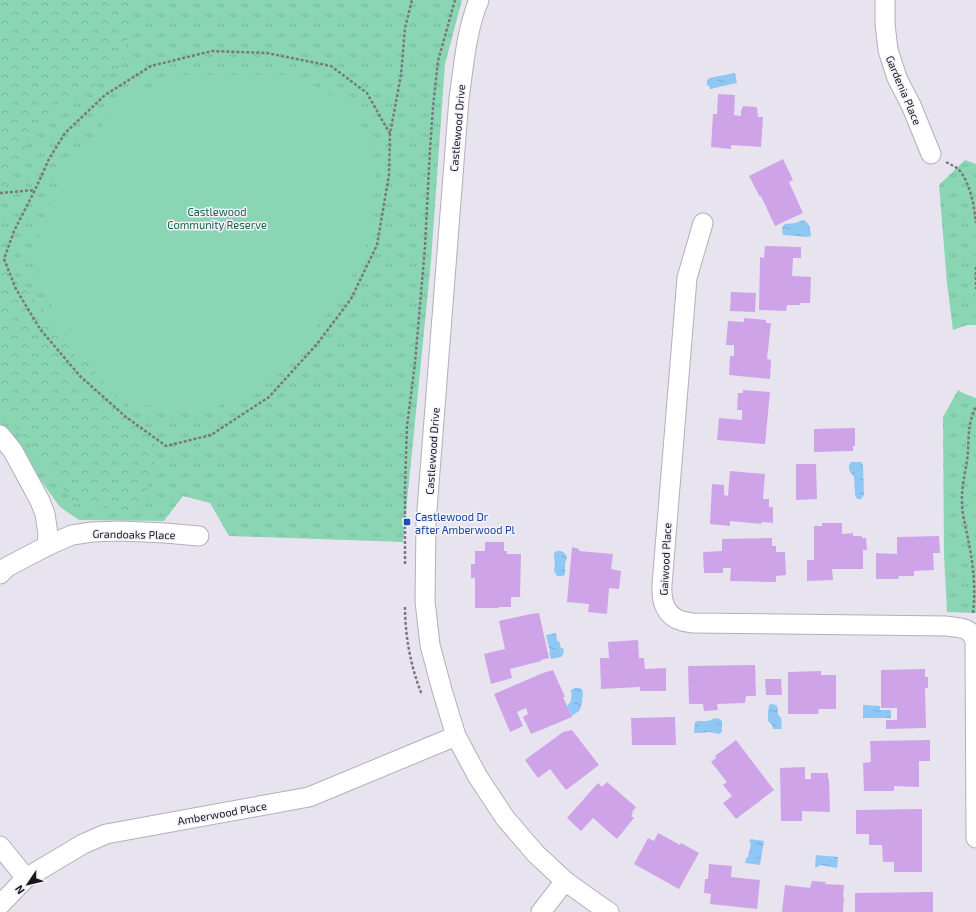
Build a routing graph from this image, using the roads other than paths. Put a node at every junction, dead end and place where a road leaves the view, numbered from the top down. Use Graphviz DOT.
graph roads {
  1 [pos="479,0"];
  2 [pos="885,0"];
  3 [pos="931,154"];
  4 [pos="703,223"];
  5 [pos="0,436"];
  6 [pos="199,536"];
  7 [pos="47,546"];
  8 [pos="0,574"];
  9 [pos="456,736"];
  10 [pos="976,806"];
  11 [pos="976,838"];
  12 [pos="0,846"];
  13 [pos="26,878"];
  14 [pos="565,881"];
  15 [pos="0,905"];
  16 [pos="541,912"];
  17 [pos="609,912"];
  1 -- 9 [label="street, Castlewood Drive"];
  2 -- 3 [label="street, Gardenia Place"];
  4 -- 10 [label="street, Gaiwood Place"];
  5 -- 7 [label="street"];
  6 -- 7 [label="street, Grandoaks Place"];
  7 -- 8 [label="street, Grandoaks Place"];
  9 -- 13 [label="street, Amberwood Place"];
  9 -- 14 [label="street, Castlewood Drive"];
  10 -- 11 [label="street"];
  12 -- 13 [label="street"];
  13 -- 15 [label="street, Amberwood Place"];
  14 -- 16 [label="street"];
  14 -- 17 [label="street, Castlewood Drive"];
}
